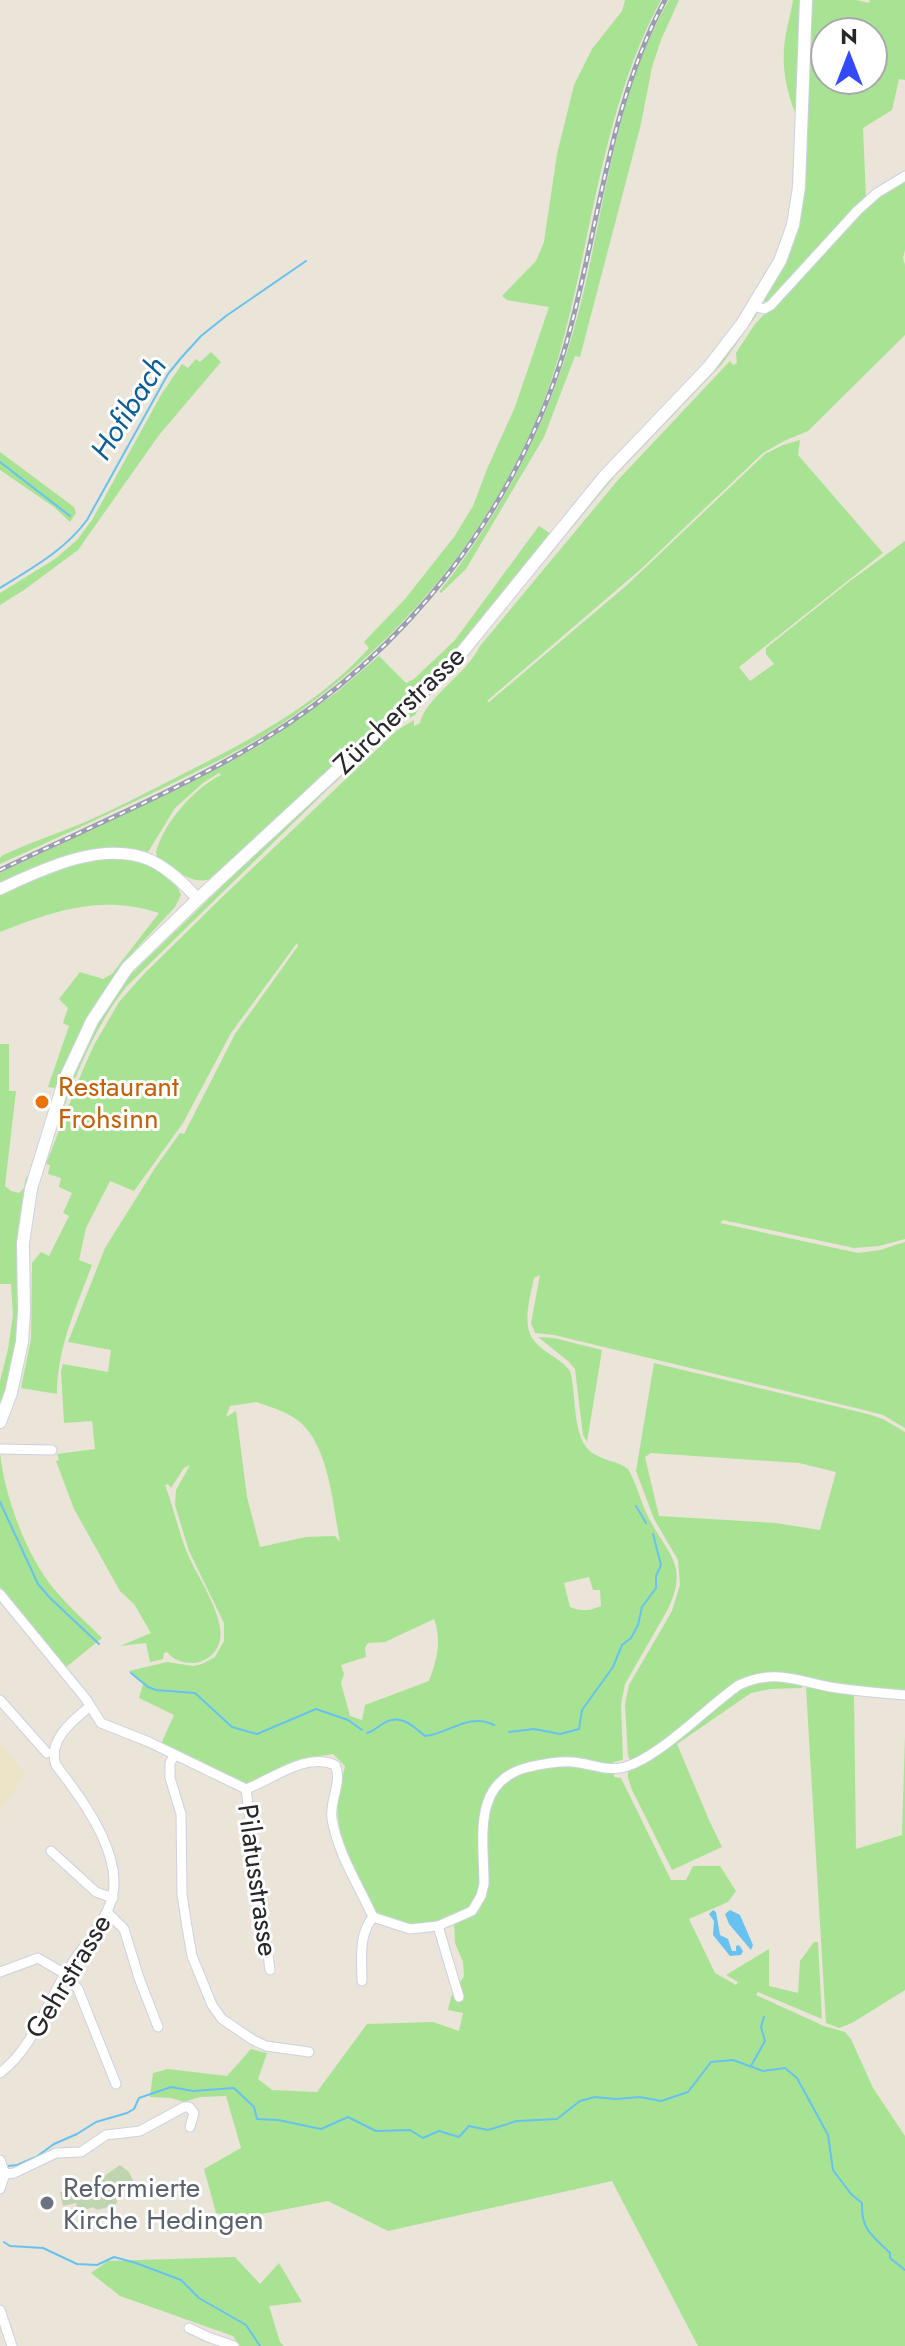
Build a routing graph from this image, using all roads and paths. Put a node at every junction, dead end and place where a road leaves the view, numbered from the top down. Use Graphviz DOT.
graph roads {
  1 [pos="806,0"];
  2 [pos="905,176"];
  3 [pos="754,306"];
  4 [pos="0,889"];
  5 [pos="198,899"];
  6 [pos="0,1422"];
  7 [pos="0,1449"];
  8 [pos="52,1450"];
  9 [pos="0,1594"];
  10 [pos="905,1695"];
  11 [pos="0,1700"];
  12 [pos="89,1707"];
  13 [pos="47,1753"];
  14 [pos="174,1756"];
  15 [pos="246,1789"];
  16 [pos="51,1851"];
  17 [pos="113,1898"];
  18 [pos="107,1912"];
  19 [pos="373,1917"];
  20 [pos="438,1926"];
  21 [pos="270,1970"];
  22 [pos="0,1972"];
  23 [pos="65,1974"];
  24 [pos="362,1981"];
  25 [pos="459,1997"];
  26 [pos="158,2027"];
  27 [pos="309,2052"];
  28 [pos="0,2073"];
  29 [pos="116,2084"];
  30 [pos="190,2127"];
  31 [pos="0,2160"];
  32 [pos="5,2174"];
  33 [pos="0,2189"];
  34 [pos="0,2310"];
  35 [pos="189,2328"];
  36 [pos="12,2346"];
  37 [pos="234,2346"];
  1 -- 3 [label="main road, Zürcherstrasse"];
  2 -- 3 [label="street"];
  3 -- 5 [label="main road, Zürcherstrasse"];
  4 -- 5 [label="street"];
  5 -- 6 [label="main road, Zürcherstrasse"];
  7 -- 8 [label="street"];
  9 -- 12 [label="street"];
  10 -- 20 [label="street"];
  11 -- 13 [label="street"];
  12 -- 14 [label="street"];
  12 -- 17 [label="street, Gehrstrasse"];
  14 -- 15 [label="street"];
  14 -- 27 [label="street"];
  15 -- 19 [label="street"];
  15 -- 21 [label="street, Pilatusstrasse"];
  16 -- 17 [label="street"];
  17 -- 18 [label="street, Gehrstrasse"];
  18 -- 23 [label="street, Gehrstrasse"];
  18 -- 26 [label="street"];
  19 -- 20 [label="street"];
  19 -- 24 [label="street"];
  20 -- 25 [label="street"];
  22 -- 23 [label="street"];
  23 -- 28 [label="street, Gehrstrasse"];
  23 -- 29 [label="street"];
  30 -- 32 [label="street"];
  31 -- 32 [label="street"];
  32 -- 33 [label="street"];
  34 -- 36 [label="street"];
  35 -- 37 [label="street"];
}
